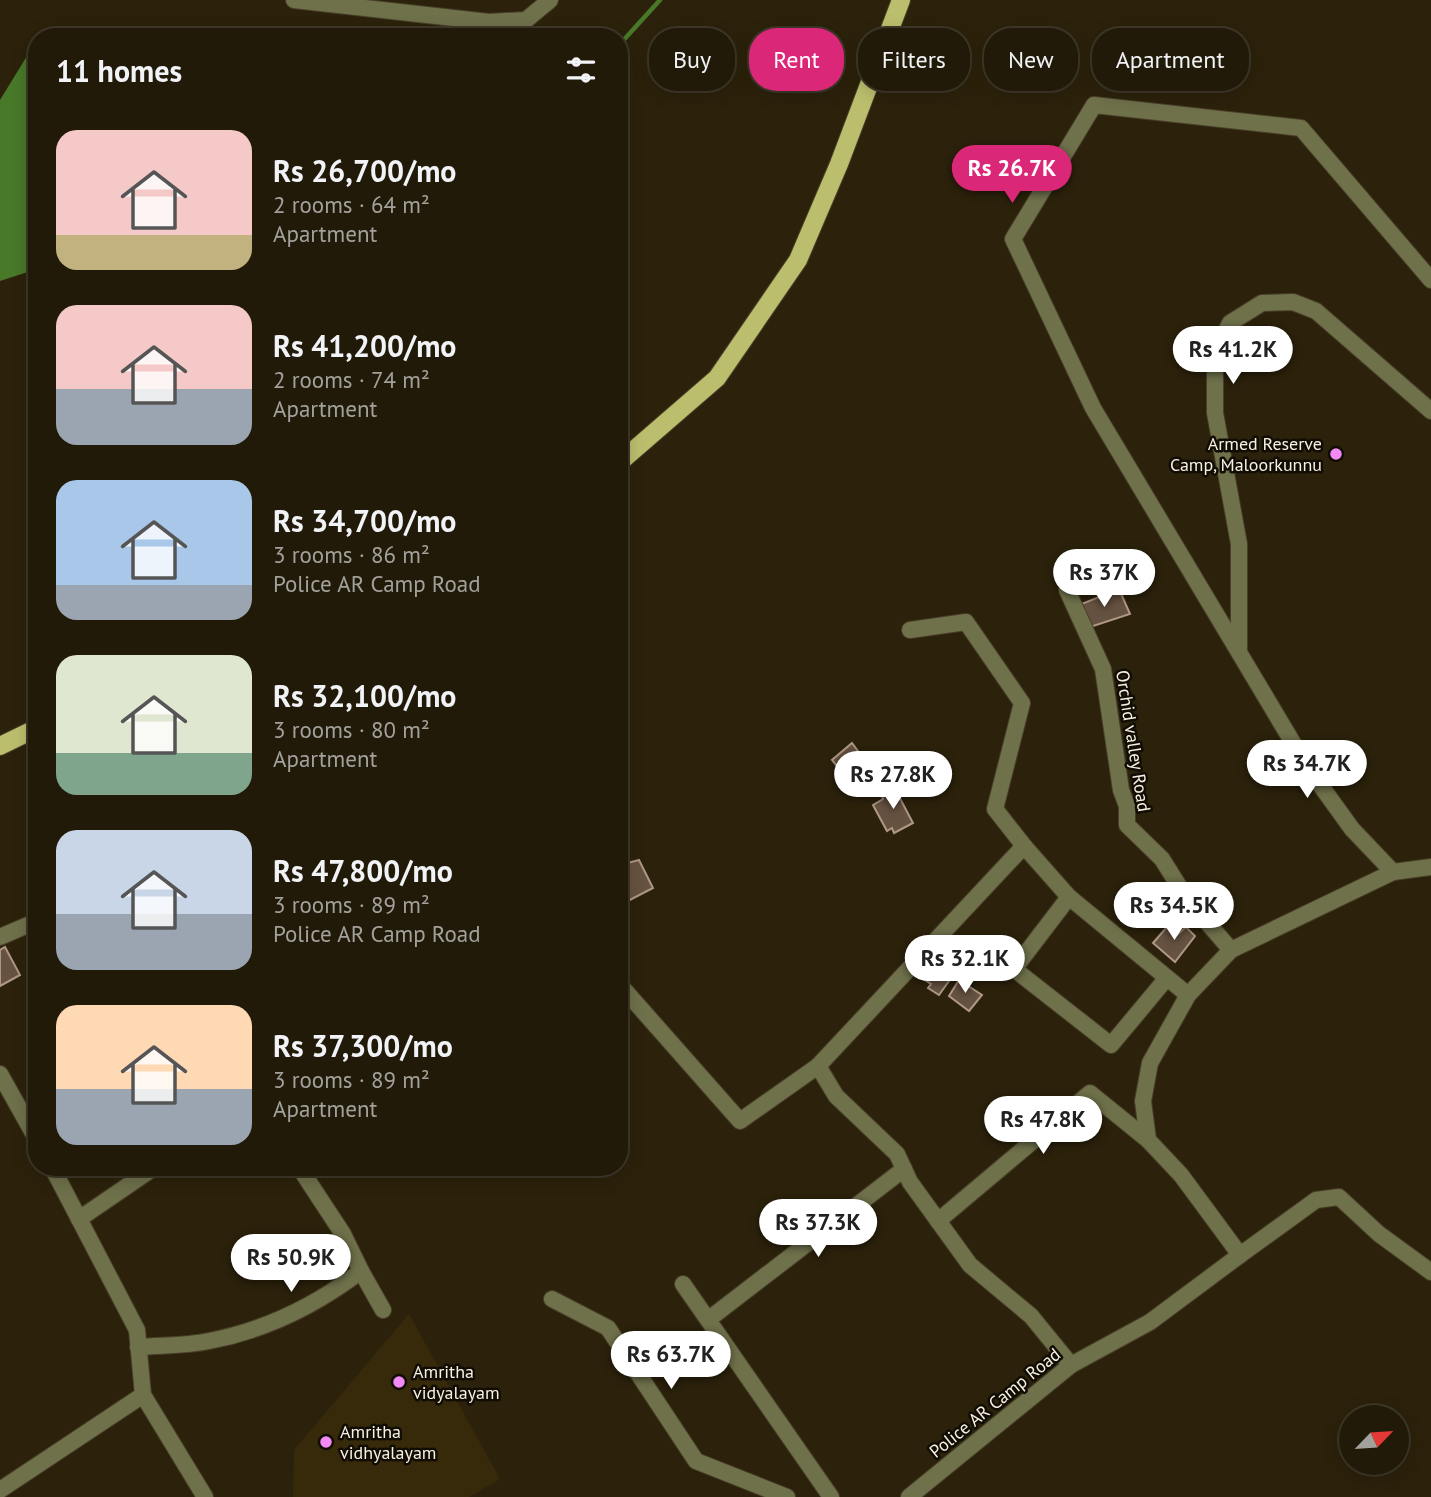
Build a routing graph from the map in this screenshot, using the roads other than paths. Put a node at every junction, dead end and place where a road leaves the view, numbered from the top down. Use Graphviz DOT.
graph roads {
  1 [pos="294,0"];
  2 [pos="550,0"];
  3 [pos="901,0"];
  4 [pos="1431,279"];
  5 [pos="1431,411"];
  6 [pos="628,456"];
  7 [pos="1067,590"];
  8 [pos="910,630"];
  9 [pos="1238,649"];
  10 [pos="28,732"];
  11 [pos="0,746"];
  12 [pos="1024,846"];
  13 [pos="1431,867"];
  14 [pos="1393,872"];
  15 [pos="1069,897"];
  16 [pos="28,925"];
  17 [pos="0,937"];
  18 [pos="1231,950"];
  19 [pos="1166,979"];
  20 [pos="628,994"];
  21 [pos="1188,995"];
  22 [pos="818,1066"];
  23 [pos="0,1074"];
  24 [pos="28,1124"];
  25 [pos="1148,1140"];
  26 [pos="904,1169"];
  27 [pos="57,1176"];
  28 [pos="142,1176"];
  29 [pos="305,1176"];
  30 [pos="79,1219"];
  31 [pos="938,1221"];
  32 [pos="1240,1255"];
  33 [pos="361,1272"];
  34 [pos="1431,1272"];
  35 [pos="683,1284"];
  36 [pos="552,1299"];
  37 [pos="383,1310"];
  38 [pos="709,1319"];
  39 [pos="138,1347"];
  40 [pos="1071,1364"];
  41 [pos="143,1395"];
  42 [pos="0,1490"];
  43 [pos="205,1497"];
  44 [pos="787,1497"];
  45 [pos="831,1497"];
  46 [pos="909,1497"];
  1 -- 2 [label="street"];
  3 -- 6 [label="main road"];
  4 -- 9 [label="street"];
  5 -- 9 [label="street"];
  7 -- 18 [label="street, Orchid valley Road"];
  8 -- 12 [label="street"];
  9 -- 14 [label="street"];
  10 -- 11 [label="main road"];
  12 -- 15 [label="street"];
  12 -- 22 [label="street"];
  13 -- 14 [label="street"];
  14 -- 18 [label="street"];
  15 -- 19 [label="street"];
  15 -- 19 [label="street"];
  16 -- 17 [label="street"];
  18 -- 21 [label="street"];
  19 -- 21 [label="street"];
  20 -- 22 [label="street"];
  21 -- 25 [label="street"];
  22 -- 26 [label="street"];
  23 -- 24 [label="street"];
  25 -- 31 [label="street"];
  25 -- 32 [label="street"];
  26 -- 31 [label="street"];
  26 -- 38 [label="street"];
  27 -- 30 [label="street"];
  28 -- 30 [label="street"];
  29 -- 33 [label="street"];
  30 -- 39 [label="street"];
  31 -- 40 [label="street"];
  32 -- 34 [label="street, Police AR Camp Road"];
  32 -- 40 [label="street, Police AR Camp Road"];
  33 -- 37 [label="street"];
  33 -- 39 [label="street"];
  35 -- 38 [label="street"];
  36 -- 44 [label="street"];
  38 -- 45 [label="street"];
  39 -- 41 [label="street"];
  40 -- 46 [label="street, Police AR Camp Road"];
  41 -- 42 [label="street"];
  41 -- 43 [label="street"];
}
